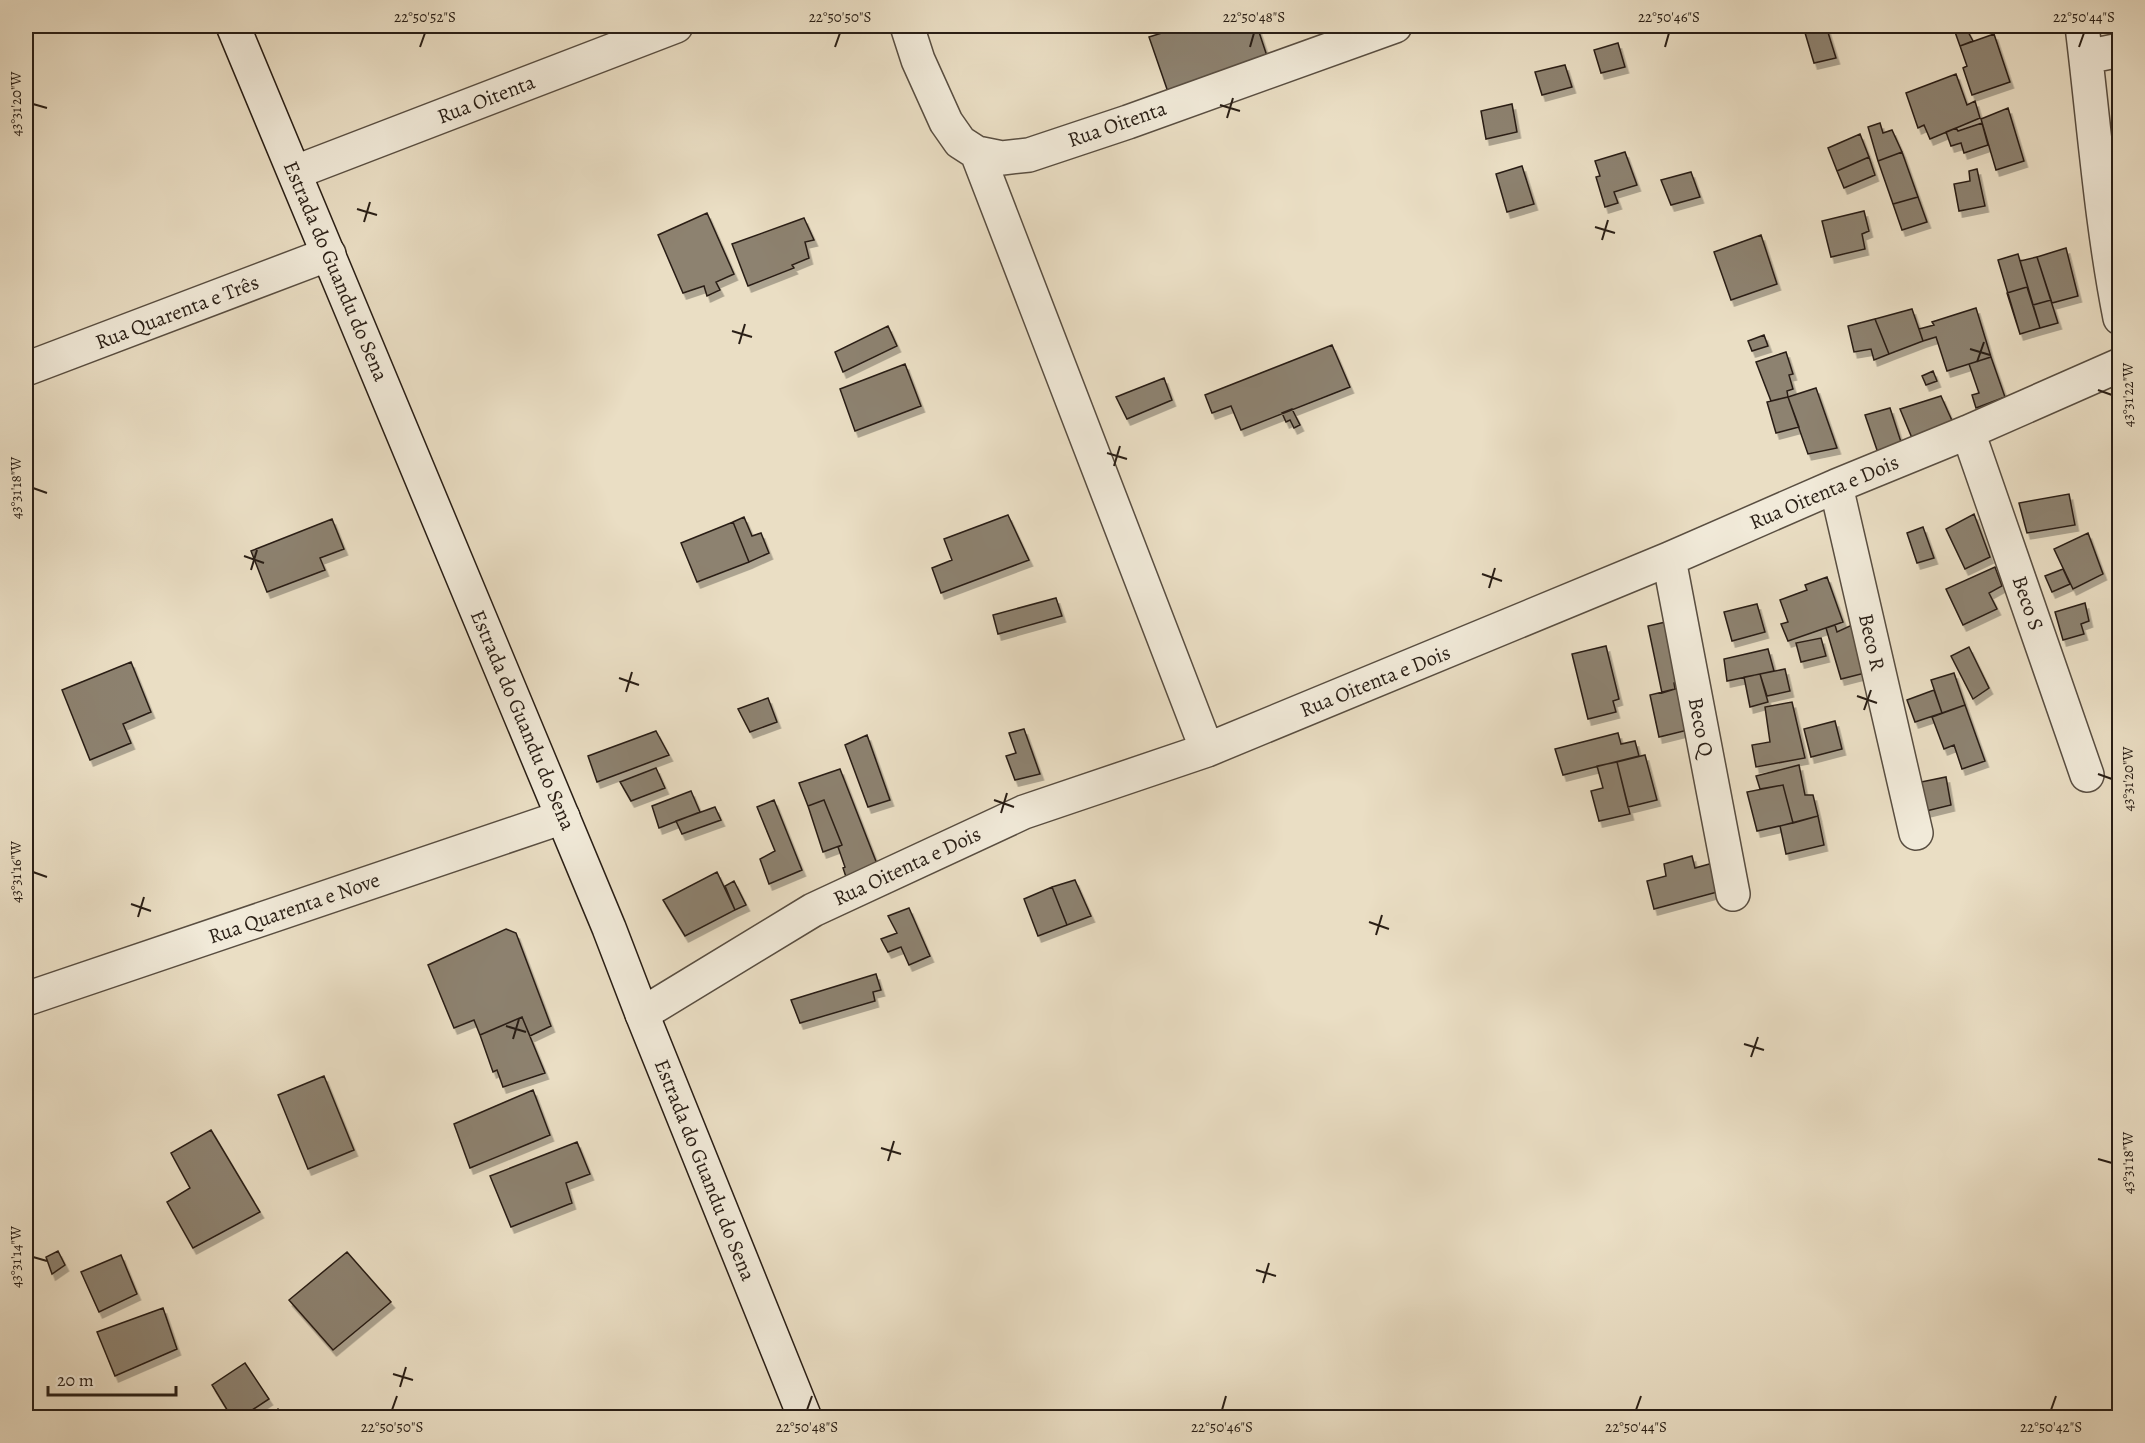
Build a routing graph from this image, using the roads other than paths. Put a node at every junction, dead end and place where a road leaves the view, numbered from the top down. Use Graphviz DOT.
graph roads {
  1 [pos="233,26"];
  2 [pos="676,26"];
  3 [pos="907,26"];
  4 [pos="1395,26"];
  5 [pos="2084,41"];
  6 [pos="2120,50"];
  7 [pos="977,153"];
  8 [pos="296,172"];
  9 [pos="329,254"];
  10 [pos="2120,318"];
  11 [pos="2120,365"];
  12 [pos="26,369"];
  13 [pos="1968,432"];
  14 [pos="1836,486"];
  15 [pos="1669,559"];
  16 [pos="1207,750"];
  17 [pos="2087,775"];
  18 [pos="563,817"];
  19 [pos="1916,833"];
  20 [pos="1733,894"];
  21 [pos="26,999"];
  22 [pos="642,1014"];
  23 [pos="805,1418"];
  1 -- 8 [label="street, Estrada do Guandu do Sena"];
  2 -- 8 [label="street, Rua Oitenta"];
  3 -- 7 [label="street"];
  4 -- 7 [label="street, Rua Oitenta"];
  5 -- 6 [label="street"];
  5 -- 10 [label="street"];
  7 -- 16 [label="street"];
  8 -- 9 [label="street, Estrada do Guandu do Sena"];
  9 -- 12 [label="street, Rua Quarenta e Três"];
  9 -- 18 [label="street, Estrada do Guandu do Sena"];
  11 -- 13 [label="street, Rua Oitenta e Dois"];
  13 -- 14 [label="street, Rua Oitenta e Dois"];
  13 -- 17 [label="street, Beco S"];
  14 -- 15 [label="street, Rua Oitenta e Dois"];
  14 -- 19 [label="street, Beco R"];
  15 -- 16 [label="street, Rua Oitenta e Dois"];
  15 -- 20 [label="street, Beco Q"];
  16 -- 22 [label="street, Rua Oitenta e Dois"];
  18 -- 21 [label="street, Rua Quarenta e Nove"];
  18 -- 22 [label="street, Estrada do Guandu do Sena"];
  22 -- 23 [label="street, Estrada do Guandu do Sena"];
}
